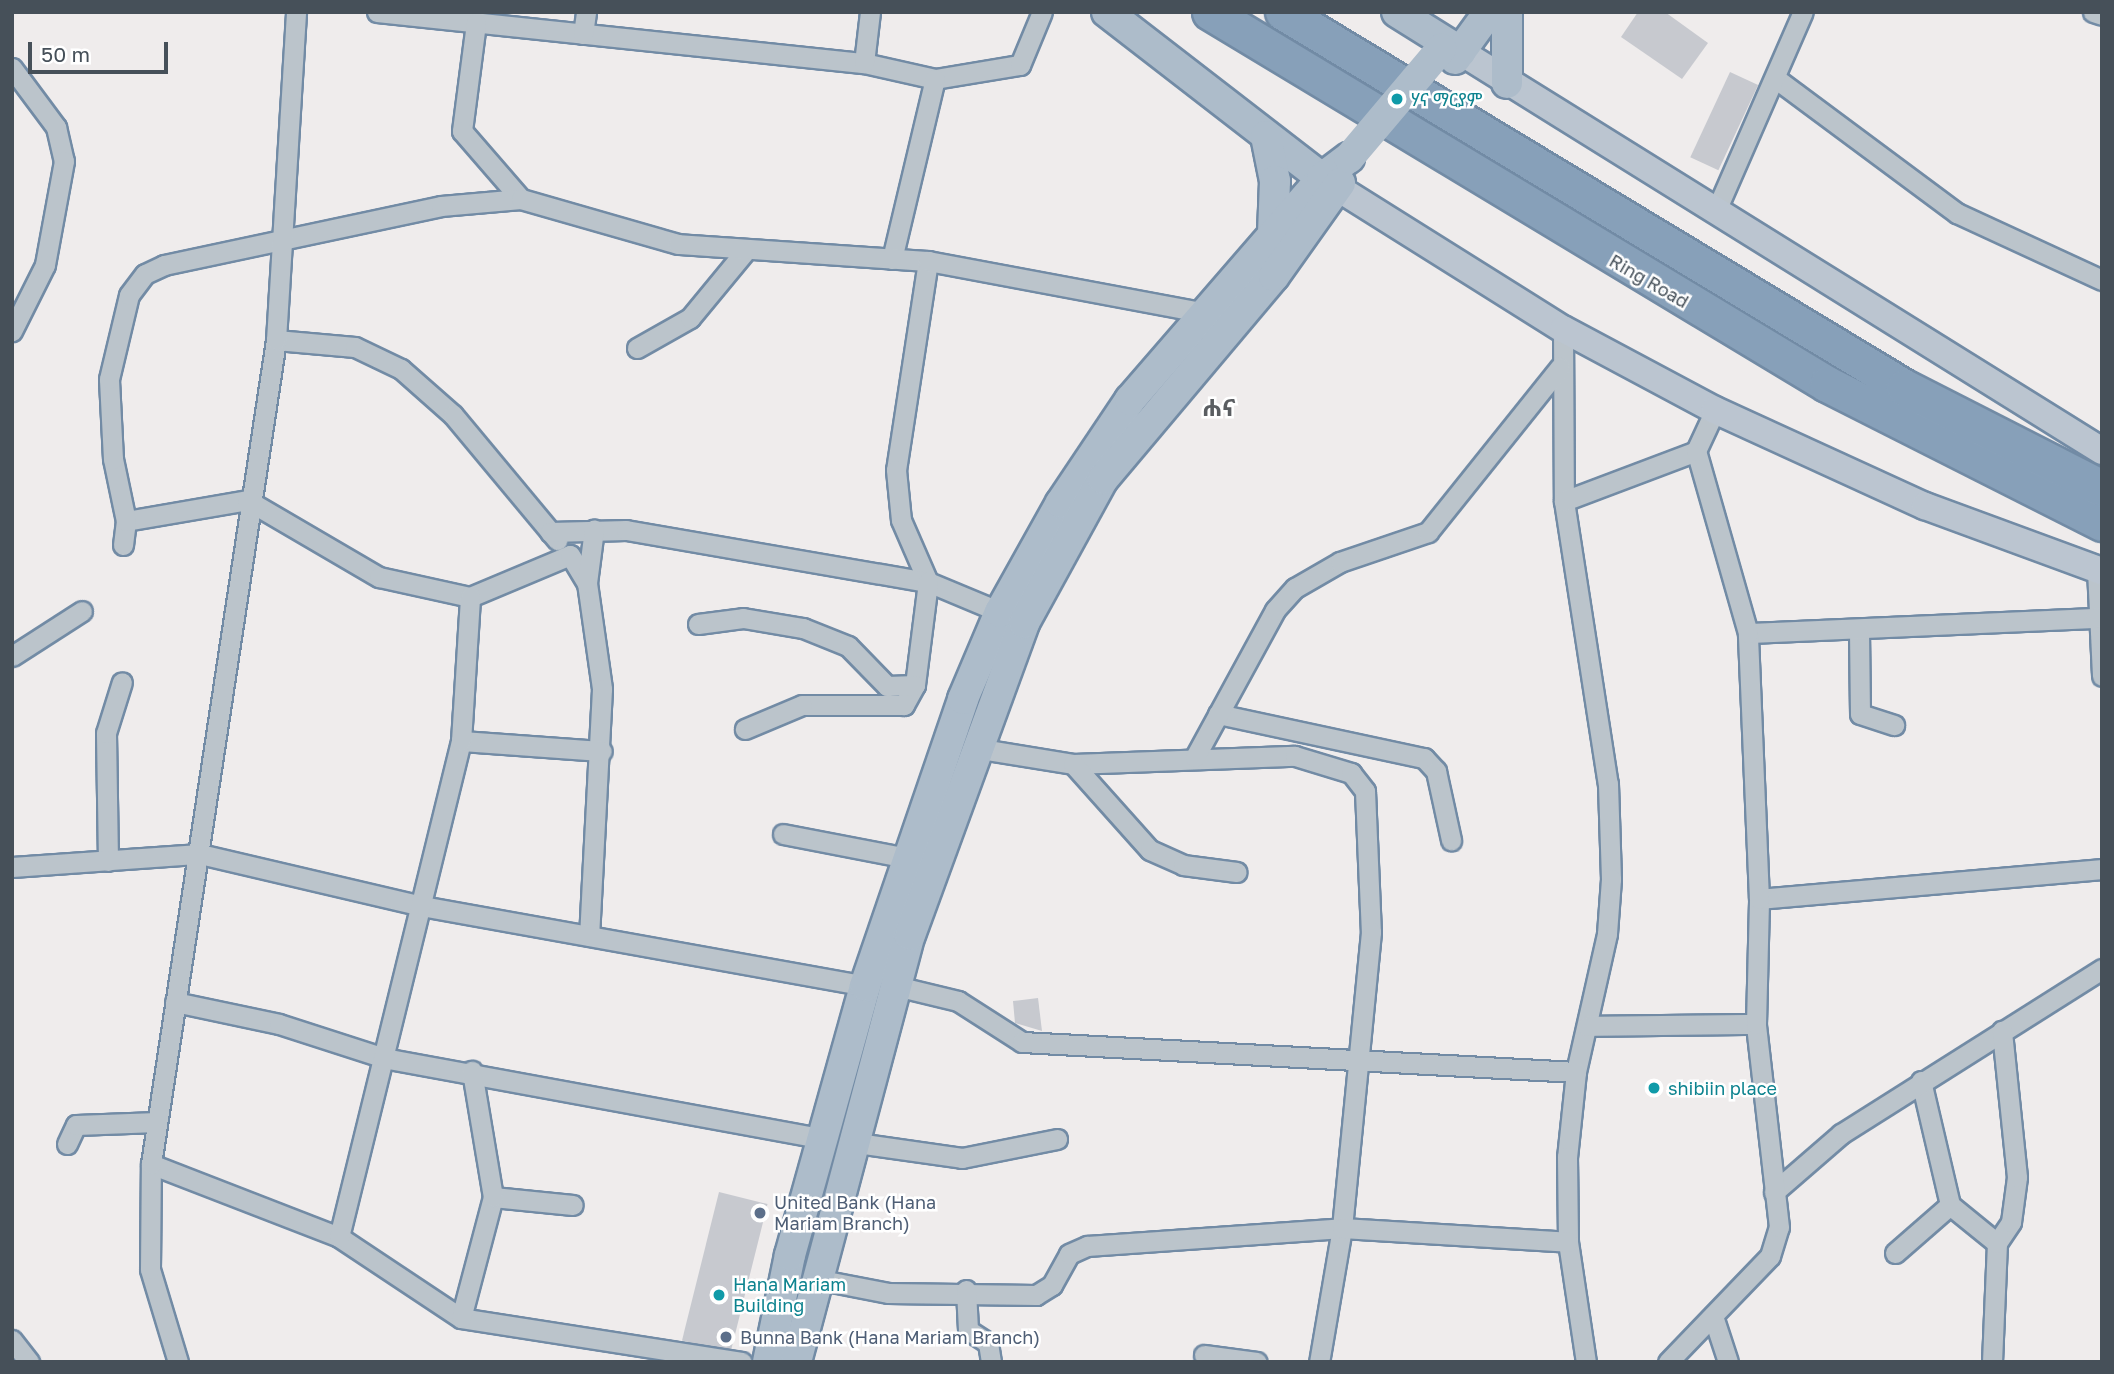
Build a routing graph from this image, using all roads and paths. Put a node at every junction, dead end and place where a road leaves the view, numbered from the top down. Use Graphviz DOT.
graph roads {
  1 [pos="296,12"];
  2 [pos="377,12"];
  3 [pos="586,12"];
  4 [pos="870,12"];
  5 [pos="1042,12"];
  6 [pos="1107,12"];
  7 [pos="1210,12"];
  8 [pos="1283,12"];
  9 [pos="1397,12"];
  10 [pos="1465,12"];
  11 [pos="1489,12"];
  12 [pos="1507,12"];
  13 [pos="1802,12"];
  14 [pos="2094,12"];
  15 [pos="2102,15"];
  16 [pos="476,23"];
  17 [pos="583,34"];
  18 [pos="1451,51"];
  19 [pos="864,63"];
  20 [pos="12,68"];
  21 [pos="1775,78"];
  22 [pos="935,79"];
  23 [pos="1507,83"];
  24 [pos="1266,136"];
  25 [pos="1328,182"];
  26 [pos="521,199"];
  27 [pos="1715,213"];
  28 [pos="1273,233"];
  29 [pos="280,244"];
  30 [pos="746,250"];
  31 [pos="892,259"];
  32 [pos="928,261"];
  33 [pos="2102,280"];
  34 [pos="1205,313"];
  35 [pos="1563,329"];
  36 [pos="12,331"];
  37 [pos="276,340"];
  38 [pos="637,348"];
  39 [pos="1560,368"];
  40 [pos="1715,410"];
  41 [pos="2101,447"];
  42 [pos="1696,451"];
  43 [pos="2102,488"];
  44 [pos="247,500"];
  45 [pos="1564,501"];
  46 [pos="126,521"];
  47 [pos="2102,523"];
  48 [pos="594,529"];
  49 [pos="550,531"];
  50 [pos="123,545"];
  51 [pos="570,555"];
  52 [pos="2099,570"];
  53 [pos="928,582"];
  54 [pos="587,583"];
  55 [pos="470,597"];
  56 [pos="82,611"];
  57 [pos="1000,612"];
  58 [pos="2096,618"];
  59 [pos="698,624"];
  60 [pos="1859,632"];
  61 [pos="1748,633"];
  62 [pos="12,656"];
  63 [pos="2102,676"];
  64 [pos="122,682"];
  65 [pos="915,685"];
  66 [pos="1218,714"];
  67 [pos="1894,725"];
  68 [pos="745,729"];
  69 [pos="461,741"];
  70 [pos="975,748"];
  71 [pos="602,751"];
  72 [pos="1195,757"];
  73 [pos="1073,764"];
  74 [pos="944,796"];
  75 [pos="783,834"];
  76 [pos="1451,840"];
  77 [pos="200,854"];
  78 [pos="908,858"];
  79 [pos="108,861"];
  80 [pos="12,867"];
  81 [pos="2102,869"];
  82 [pos="1237,872"];
  83 [pos="1759,899"];
  84 [pos="422,906"];
  85 [pos="589,936"];
  86 [pos="2102,969"];
  87 [pos="896,985"];
  88 [pos="865,986"];
  89 [pos="175,1002"];
  90 [pos="1756,1024"];
  91 [pos="1587,1026"];
  92 [pos="2002,1031"];
  93 [pos="1355,1056"];
  94 [pos="384,1058"];
  95 [pos="472,1071"];
  96 [pos="1576,1072"];
  97 [pos="1921,1080"];
  98 [pos="157,1122"];
  99 [pos="1058,1139"];
  100 [pos="836,1141"];
  101 [pos="67,1144"];
  102 [pos="151,1164"];
  103 [pos="1774,1192"];
  104 [pos="493,1197"];
  105 [pos="573,1205"];
  106 [pos="1950,1205"];
  107 [pos="1342,1228"];
  108 [pos="339,1237"];
  109 [pos="1568,1242"];
  110 [pos="1997,1243"];
  111 [pos="1895,1253"];
  112 [pos="816,1279"];
  113 [pos="966,1290"];
  114 [pos="1713,1316"];
  115 [pos="461,1318"];
  116 [pos="12,1340"];
  117 [pos="1204,1355"];
  118 [pos="29,1362"];
  119 [pos="178,1362"];
  120 [pos="742,1362"];
  121 [pos="768,1362"];
  122 [pos="796,1362"];
  123 [pos="991,1362"];
  124 [pos="1257,1362"];
  125 [pos="1319,1362"];
  126 [pos="1586,1362"];
  127 [pos="1668,1362"];
  128 [pos="1728,1362"];
  129 [pos="1992,1362"];
  1 -- 29 [label="street"];
  2 -- 16 [label="street"];
  3 -- 17 [label="street"];
  4 -- 19 [label="street"];
  5 -- 22 [label="street"];
  6 -- 24 [label="main road"];
  7 -- 47 [label="highway, Ring Road"];
  8 -- 43 [label="highway, Ring Road"];
  9 -- 18 [label="main road"];
  10 -- 18 [label="main road"];
  11 -- 18 [label="main road"];
  12 -- 23 [label="main road"];
  13 -- 21 [label="street"];
  14 -- 15 [label="street"];
  16 -- 17 [label="street"];
  16 -- 26 [label="street"];
  17 -- 19 [label="street"];
  18 -- 23 [label="street"];
  18 -- 25 [label="main road, bridge"];
  19 -- 22 [label="street"];
  20 -- 36 [label="street"];
  21 -- 27 [label="street"];
  21 -- 33 [label="street"];
  22 -- 31 [label="street"];
  23 -- 27 [label="street"];
  24 -- 25 [label="main road"];
  24 -- 28 [label="main road"];
  25 -- 28 [label="main road"];
  25 -- 35 [label="street"];
  25 -- 70 [label="main road"];
  26 -- 29 [label="street"];
  26 -- 30 [label="street"];
  27 -- 41 [label="street"];
  28 -- 34 [label="main road"];
  29 -- 37 [label="street"];
  29 -- 46 [label="street"];
  30 -- 31 [label="street"];
  30 -- 38 [label="street"];
  31 -- 32 [label="street"];
  32 -- 34 [label="street"];
  32 -- 53 [label="street"];
  34 -- 57 [label="main road"];
  35 -- 39 [label="street"];
  35 -- 40 [label="street"];
  37 -- 44 [label="street"];
  37 -- 49 [label="street"];
  39 -- 45 [label="street"];
  39 -- 66 [label="street"];
  40 -- 42 [label="street"];
  40 -- 52 [label="street"];
  42 -- 45 [label="street"];
  42 -- 61 [label="street"];
  44 -- 46 [label="street"];
  44 -- 55 [label="street"];
  44 -- 77 [label="street"];
  45 -- 91 [label="street"];
  46 -- 50 [label="street"];
  48 -- 49 [label="street"];
  48 -- 53 [label="street"];
  48 -- 54 [label="street"];
  49 -- 51 [label="street"];
  51 -- 54 [label="street"];
  51 -- 55 [label="street"];
  52 -- 58 [label="street"];
  53 -- 57 [label="street"];
  53 -- 65 [label="street"];
  54 -- 71 [label="street"];
  55 -- 69 [label="street"];
  56 -- 62 [label="street"];
  57 -- 74 [label="main road"];
  58 -- 60 [label="street"];
  58 -- 63 [label="street"];
  59 -- 65 [label="street"];
  60 -- 61 [label="street"];
  60 -- 67 [label="street"];
  61 -- 83 [label="street"];
  64 -- 79 [label="street"];
  65 -- 68 [label="street"];
  66 -- 72 [label="street"];
  66 -- 76 [label="street"];
  69 -- 71 [label="street"];
  69 -- 84 [label="street"];
  70 -- 73 [label="street"];
  70 -- 74 [label="main road"];
  71 -- 85 [label="street"];
  72 -- 73 [label="street"];
  72 -- 93 [label="street"];
  73 -- 82 [label="street"];
  74 -- 78 [label="main road"];
  74 -- 87 [label="main road"];
  75 -- 78 [label="street"];
  77 -- 79 [label="street"];
  77 -- 84 [label="street"];
  77 -- 89 [label="street"];
  78 -- 88 [label="main road"];
  79 -- 80 [label="street"];
  81 -- 83 [label="street"];
  83 -- 90 [label="street"];
  84 -- 85 [label="street"];
  84 -- 94 [label="street"];
  85 -- 88 [label="street"];
  86 -- 92 [label="street"];
  87 -- 93 [label="street"];
  87 -- 100 [label="main road"];
  88 -- 100 [label="main road"];
  89 -- 94 [label="street"];
  89 -- 98 [label="street"];
  90 -- 91 [label="street"];
  90 -- 103 [label="street"];
  91 -- 96 [label="street"];
  92 -- 97 [label="street"];
  92 -- 110 [label="street"];
  93 -- 96 [label="street"];
  93 -- 107 [label="street"];
  94 -- 95 [label="street"];
  94 -- 108 [label="street"];
  95 -- 100 [label="street"];
  95 -- 104 [label="street"];
  96 -- 109 [label="street"];
  97 -- 103 [label="street"];
  97 -- 106 [label="street"];
  98 -- 101 [label="street"];
  98 -- 102 [label="street"];
  99 -- 100 [label="street"];
  100 -- 112 [label="main road"];
  100 -- 121 [label="main road"];
  102 -- 108 [label="street"];
  102 -- 119 [label="street"];
  103 -- 114 [label="street"];
  104 -- 105 [label="street"];
  104 -- 115 [label="street"];
  106 -- 110 [label="street"];
  106 -- 111 [label="street"];
  107 -- 109 [label="street"];
  107 -- 113 [label="street"];
  107 -- 125 [label="street"];
  108 -- 115 [label="street"];
  109 -- 126 [label="street"];
  110 -- 129 [label="street"];
  112 -- 113 [label="street"];
  112 -- 122 [label="main road"];
  113 -- 123 [label="street"];
  114 -- 127 [label="street"];
  114 -- 128 [label="street"];
  115 -- 120 [label="street"];
  116 -- 118 [label="street"];
  117 -- 124 [label="street"];
}
